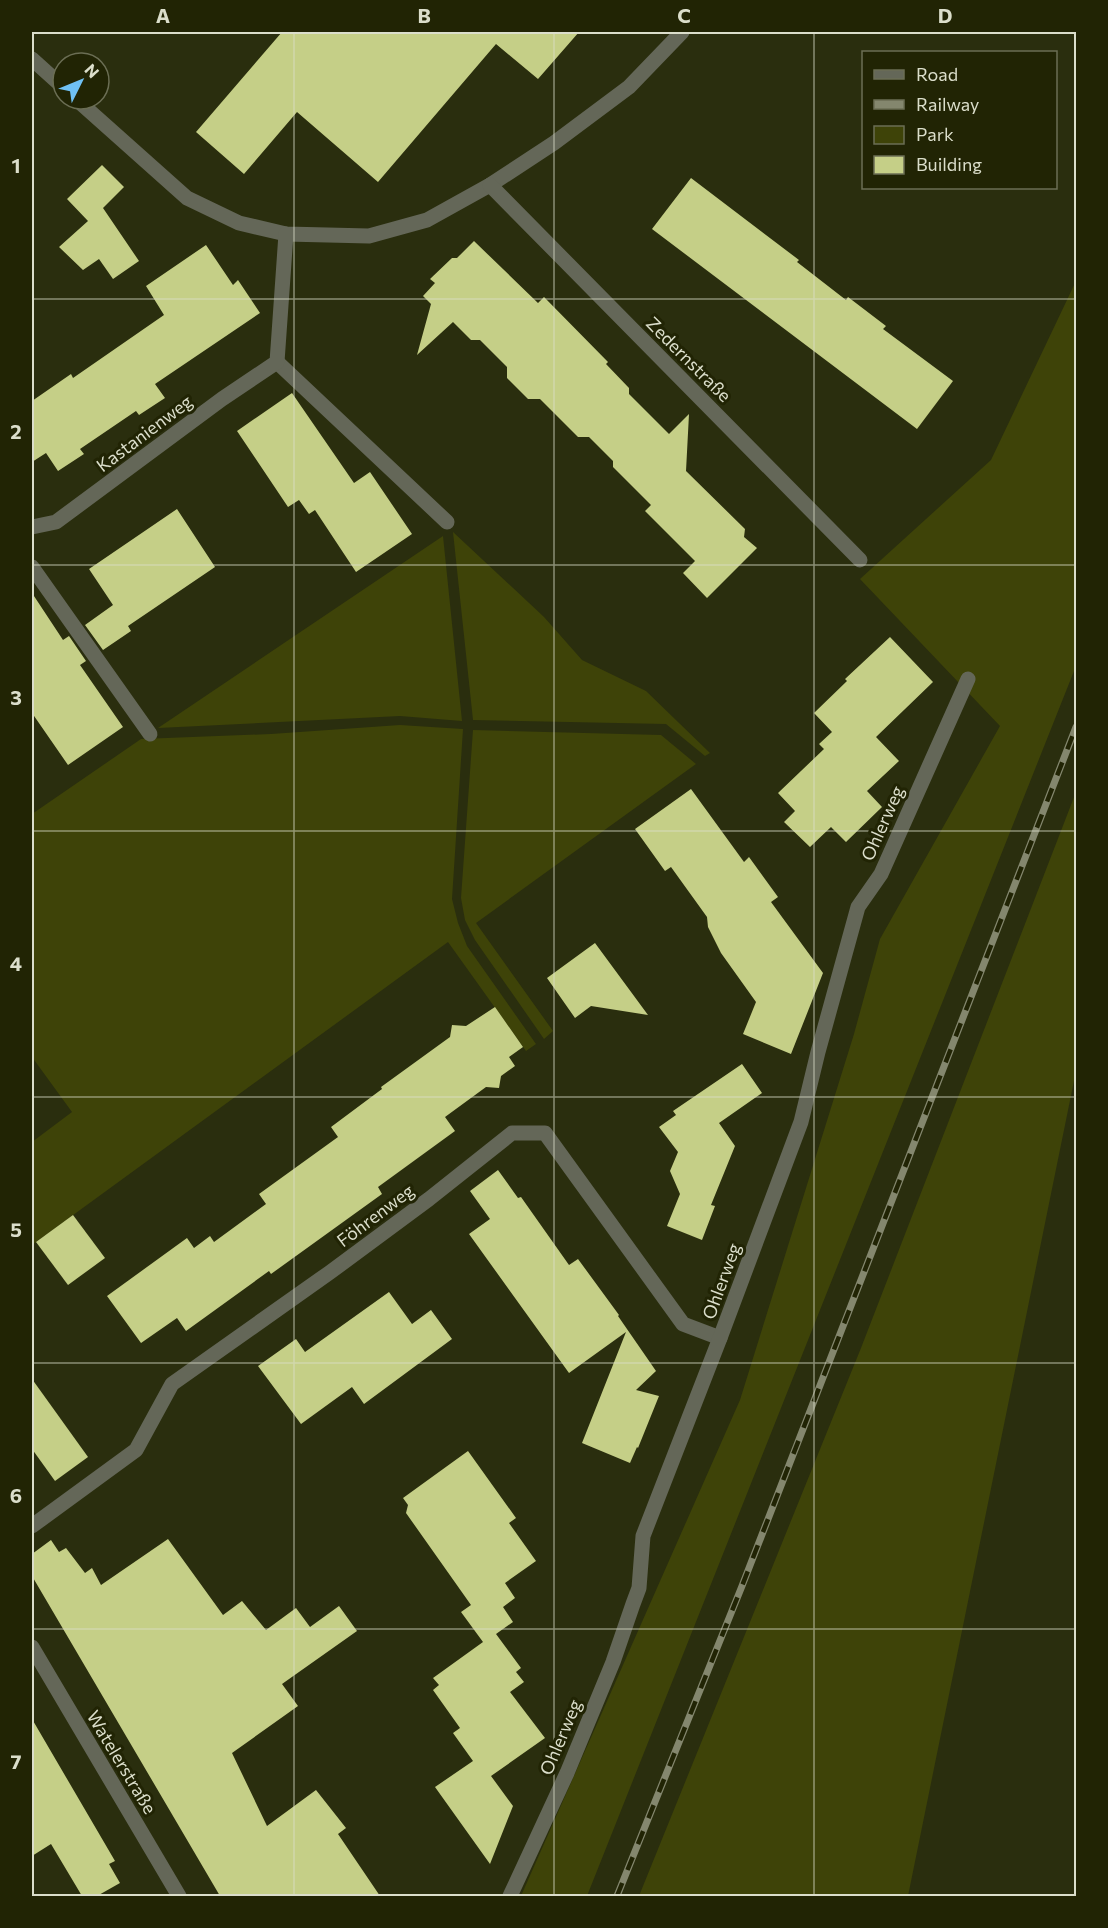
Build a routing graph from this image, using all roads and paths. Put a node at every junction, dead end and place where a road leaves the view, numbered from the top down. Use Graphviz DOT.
graph roads {
  1 [pos="682,32"];
  2 [pos="32,59"];
  3 [pos="51,76"];
  4 [pos="89,111"];
  5 [pos="490,185"];
  6 [pos="286,234"];
  7 [pos="277,362"];
  8 [pos="447,522"];
  9 [pos="32,527"];
  10 [pos="860,560"];
  11 [pos="32,567"];
  12 [pos="968,679"];
  13 [pos="150,734"];
  14 [pos="720,1338"];
  15 [pos="32,1526"];
  16 [pos="32,1647"];
  17 [pos="179,1896"];
  18 [pos="510,1896"];
  1 -- 5 [label="street"];
  2 -- 3 [label="street"];
  4 -- 6 [label="street"];
  5 -- 6 [label="street"];
  5 -- 10 [label="street, Zedernstraße"];
  6 -- 7 [label="street"];
  7 -- 8 [label="street"];
  7 -- 9 [label="street, Kastanienweg"];
  11 -- 13 [label="street"];
  12 -- 14 [label="street, Ohlerweg"];
  14 -- 15 [label="street, Föhrenweg"];
  14 -- 18 [label="street, Ohlerweg"];
  16 -- 17 [label="street, Watelerstraße"];
}
